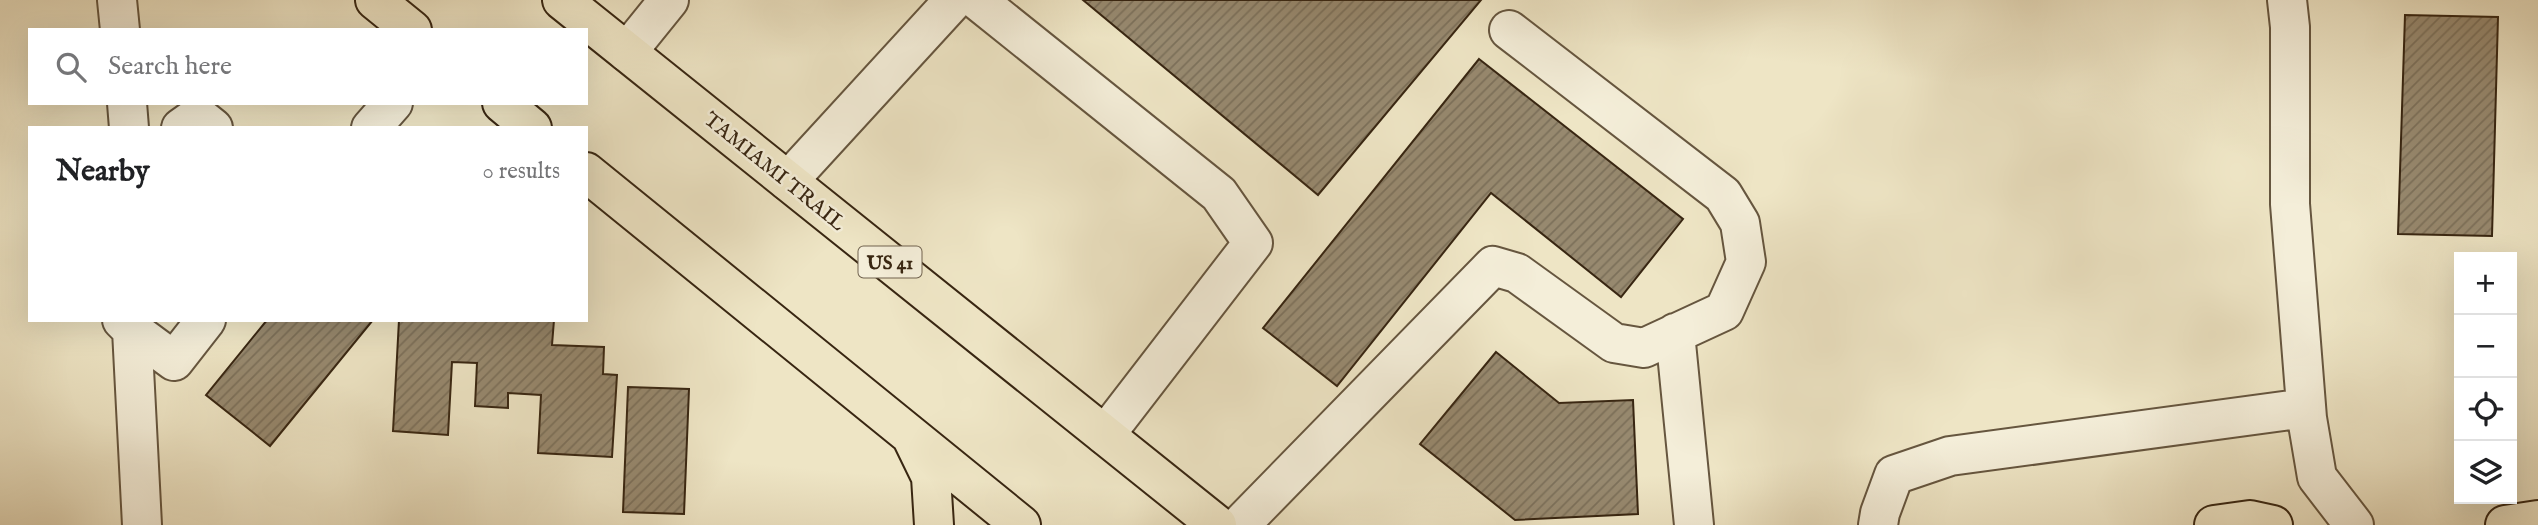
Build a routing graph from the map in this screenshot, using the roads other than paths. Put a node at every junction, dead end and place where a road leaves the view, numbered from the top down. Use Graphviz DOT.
graph roads {
  1 [pos="117,0"];
  2 [pos="375,0"];
  3 [pos="562,0"];
  4 [pos="669,0"];
  5 [pos="954,0"];
  6 [pos="977,0"];
  7 [pos="2287,0"];
  8 [pos="120,28"];
  9 [pos="410,28"];
  10 [pos="1508,30"];
  11 [pos="627,52"];
  12 [pos="127,105"];
  13 [pos="391,105"];
  14 [pos="504,105"];
  15 [pos="129,126"];
  16 [pos="183,126"];
  17 [pos="210,126"];
  18 [pos="373,126"];
  19 [pos="530,126"];
  20 [pos="588,174"];
  21 [pos="788,181"];
  22 [pos="204,322"];
  23 [pos="127,325"];
  24 [pos="1675,334"];
  25 [pos="2305,408"];
  26 [pos="910,435"];
  27 [pos="1105,435"];
  28 [pos="2538,520"];
  29 [pos="142,525"];
  30 [pos="934,525"];
  31 [pos="1021,525"];
  32 [pos="1217,525"];
  33 [pos="1240,525"];
  34 [pos="1694,525"];
  35 [pos="1878,525"];
  36 [pos="2214,525"];
  37 [pos="2273,525"];
  38 [pos="2354,525"];
  39 [pos="2505,525"];
  1 -- 8 [label="lane"];
  2 -- 9 [label="main road"];
  3 -- 11 [label="main road, TAMIAMI TRAIL / US 41"];
  4 -- 11 [label="lane"];
  5 -- 21 [label="lane"];
  6 -- 27 [label="lane"];
  7 -- 25 [label="lane"];
  10 -- 24 [label="lane"];
  11 -- 21 [label="main road, TAMIAMI TRAIL / US 41"];
  12 -- 15 [label="lane"];
  13 -- 18 [label="lane"];
  14 -- 19 [label="main road"];
  16 -- 17 [label="lane"];
  20 -- 26 [label="main road"];
  21 -- 27 [label="main road, TAMIAMI TRAIL / US 41"];
  22 -- 23 [label="lane"];
  23 -- 29 [label="lane"];
  24 -- 33 [label="lane"];
  24 -- 34 [label="lane"];
  25 -- 35 [label="lane"];
  25 -- 38 [label="lane"];
  26 -- 30 [label="main road"];
  26 -- 31 [label="main road"];
  27 -- 32 [label="main road, TAMIAMI TRAIL / US 41"];
  28 -- 39 [label="main road"];
  36 -- 37 [label="main road"];
}
